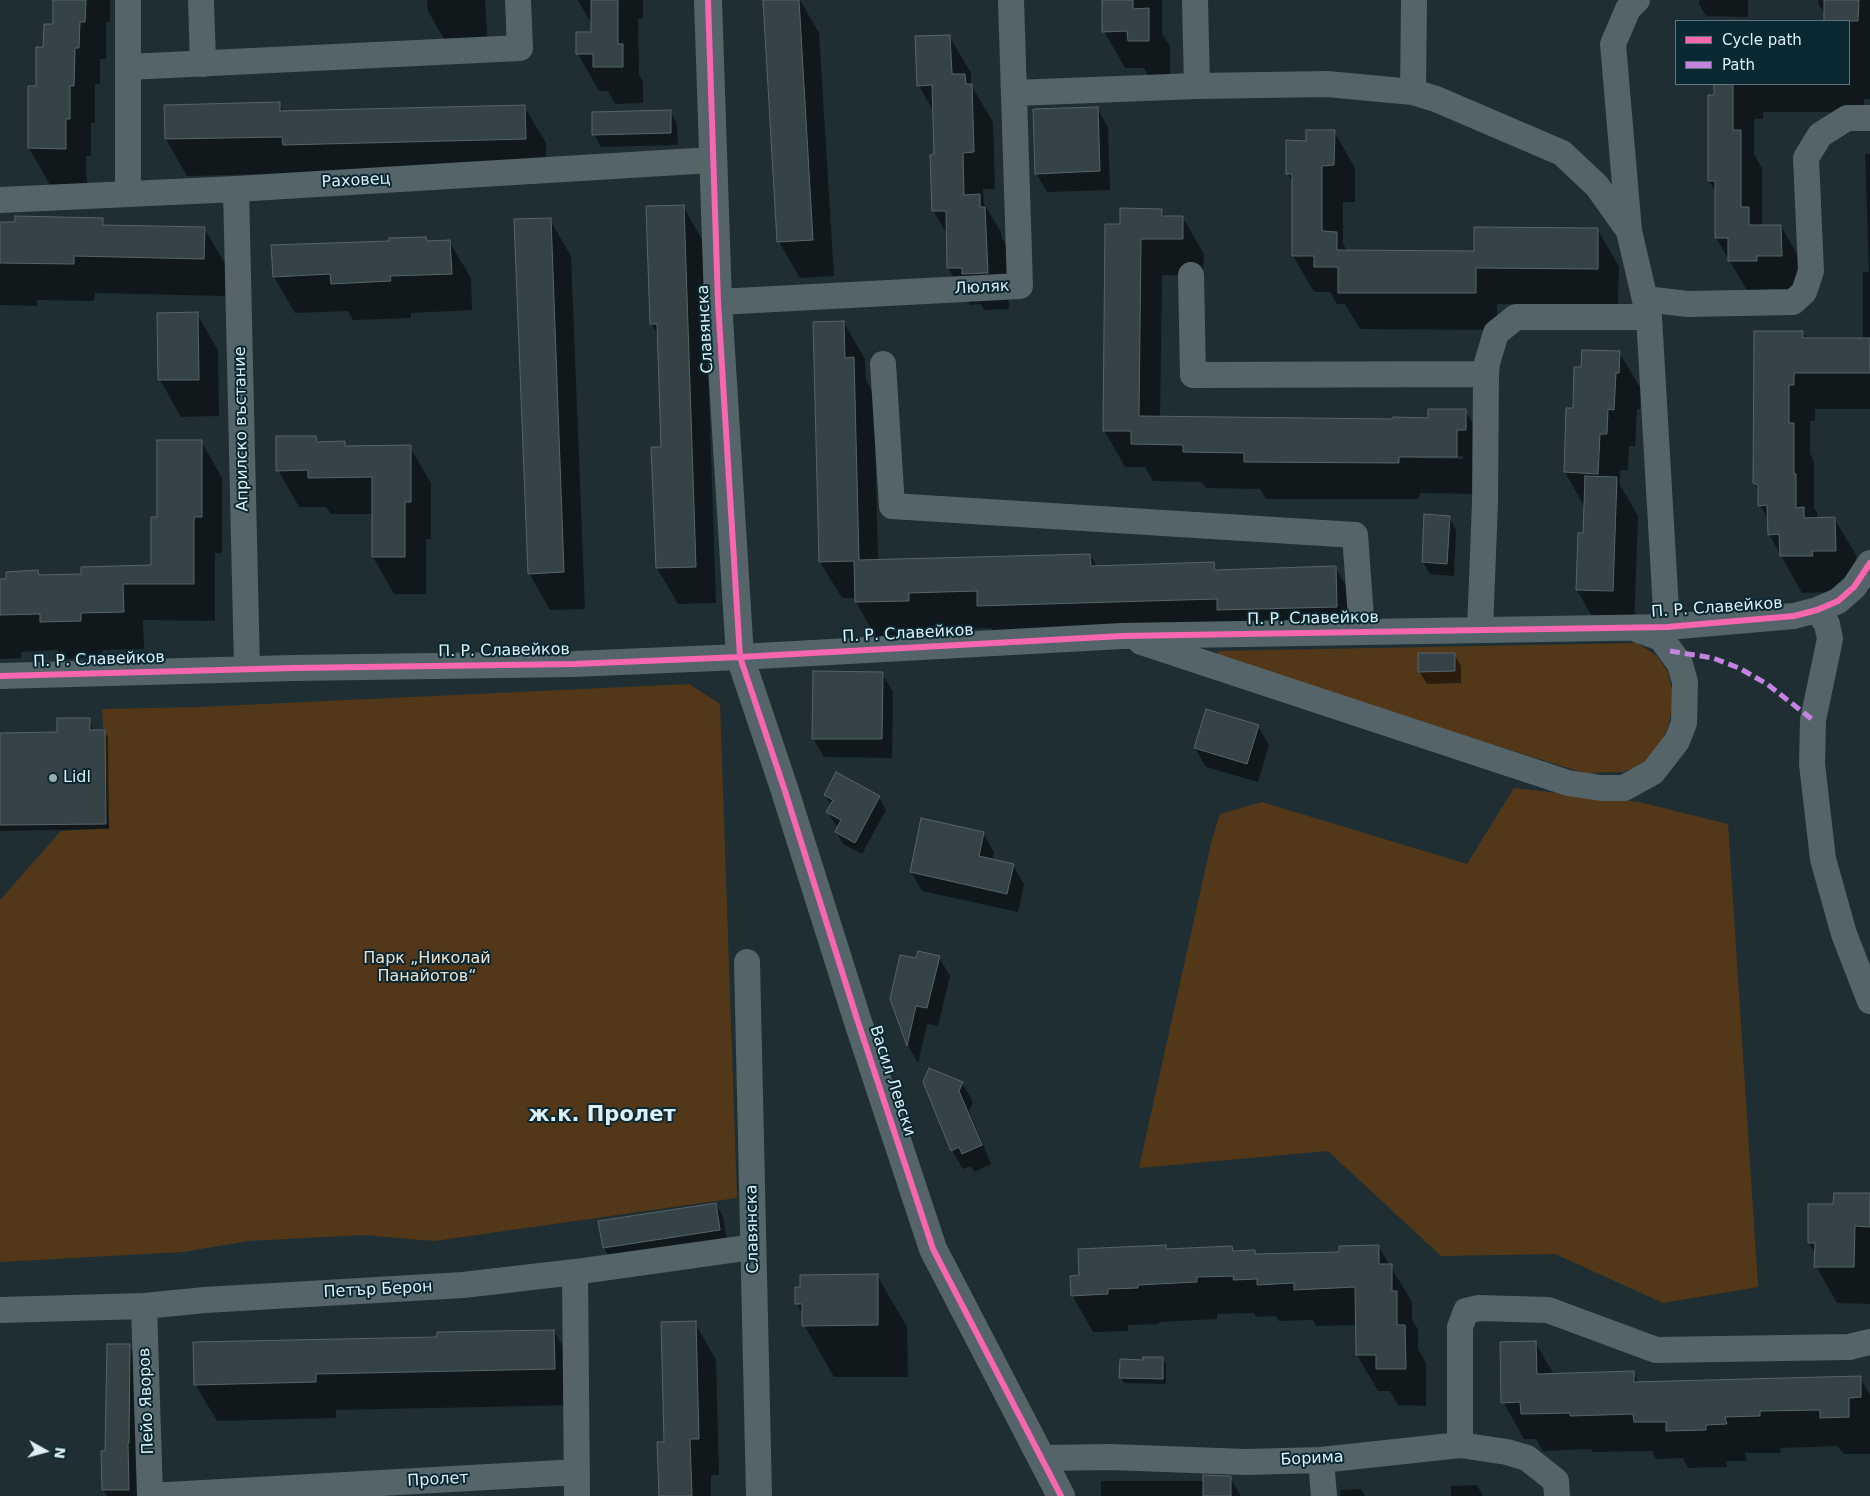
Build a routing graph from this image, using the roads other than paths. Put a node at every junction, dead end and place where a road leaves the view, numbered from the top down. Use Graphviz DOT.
graph roads {
  1 [pos="128,0"];
  2 [pos="201,0"];
  3 [pos="518,0"];
  4 [pos="708,0"];
  5 [pos="1011,0"];
  6 [pos="1195,0"];
  7 [pos="1414,0"];
  8 [pos="1637,0"];
  9 [pos="203,64"];
  10 [pos="128,68"];
  11 [pos="1197,86"];
  12 [pos="1413,92"];
  13 [pos="1014,93"];
  14 [pos="1870,118"];
  15 [pos="712,160"];
  16 [pos="236,189"];
  17 [pos="128,194"];
  18 [pos="0,200"];
  19 [pos="1629,231"];
  20 [pos="1191,275"];
  21 [pos="718,302"];
  22 [pos="1647,308"];
  23 [pos="883,364"];
  24 [pos="1486,374"];
  25 [pos="1870,562"];
  26 [pos="1817,610"];
  27 [pos="1667,627"];
  28 [pos="1630,628"];
  29 [pos="1480,630"];
  30 [pos="1362,631"];
  31 [pos="1122,636"];
  32 [pos="740,657"];
  33 [pos="247,669"];
  34 [pos="0,676"];
  35 [pos="747,962"];
  36 [pos="1870,1001"];
  37 [pos="753,1247"];
  38 [pos="575,1272"];
  39 [pos="144,1306"];
  40 [pos="0,1310"];
  41 [pos="1870,1342"];
  42 [pos="1460,1445"];
  43 [pos="1042,1458"];
  44 [pos="1321,1460"];
  45 [pos="577,1484"];
  46 [pos="150,1496"];
  47 [pos="759,1496"];
  48 [pos="1061,1496"];
  49 [pos="1324,1496"];
  50 [pos="1557,1496"];
  1 -- 10 [label="street"];
  2 -- 9 [label="street"];
  3 -- 9 [label="street"];
  4 -- 15 [label="street, Славянска"];
  5 -- 13 [label="street, Люляк"];
  6 -- 11 [label="street"];
  7 -- 12 [label="street"];
  8 -- 19 [label="street"];
  9 -- 10 [label="street"];
  10 -- 17 [label="street"];
  11 -- 12 [label="street"];
  11 -- 13 [label="street"];
  12 -- 19 [label="street"];
  13 -- 21 [label="street, Люляк"];
  14 -- 22 [label="street"];
  15 -- 16 [label="street, Раховец"];
  15 -- 21 [label="street, Славянска"];
  16 -- 17 [label="street, Раховец"];
  16 -- 33 [label="street, Априлско въстание"];
  17 -- 18 [label="street, Раховец"];
  19 -- 22 [label="street"];
  20 -- 24 [label="street"];
  21 -- 32 [label="street, Славянска"];
  22 -- 24 [label="street"];
  22 -- 27 [label="street"];
  23 -- 30 [label="street"];
  24 -- 29 [label="street"];
  25 -- 26 [label="street, П. Р. Славейков"];
  26 -- 27 [label="street, П. Р. Славейков"];
  26 -- 36 [label="street"];
  27 -- 28 [label="street, П. Р. Славейков"];
  28 -- 29 [label="street, П. Р. Славейков"];
  28 -- 31 [label="street"];
  29 -- 30 [label="street, П. Р. Славейков"];
  30 -- 31 [label="street, П. Р. Славейков"];
  31 -- 32 [label="street, П. Р. Славейков"];
  32 -- 33 [label="street, П. Р. Славейков"];
  32 -- 43 [label="street, Васил Левски"];
  33 -- 34 [label="street, П. Р. Славейков"];
  35 -- 37 [label="street, Славянска"];
  37 -- 38 [label="street, Петър Берон"];
  37 -- 47 [label="street, Славянска"];
  38 -- 39 [label="street, Петър Берон"];
  38 -- 45 [label="street"];
  39 -- 40 [label="street, Петър Берон"];
  39 -- 46 [label="street, Пейо Яворов"];
  41 -- 42 [label="street"];
  42 -- 44 [label="street, Борима"];
  42 -- 50 [label="street, Борима"];
  43 -- 44 [label="street, Борима"];
  43 -- 48 [label="street, Васил Левски"];
  44 -- 49 [label="street"];
  45 -- 46 [label="street, Пролет"];
}
